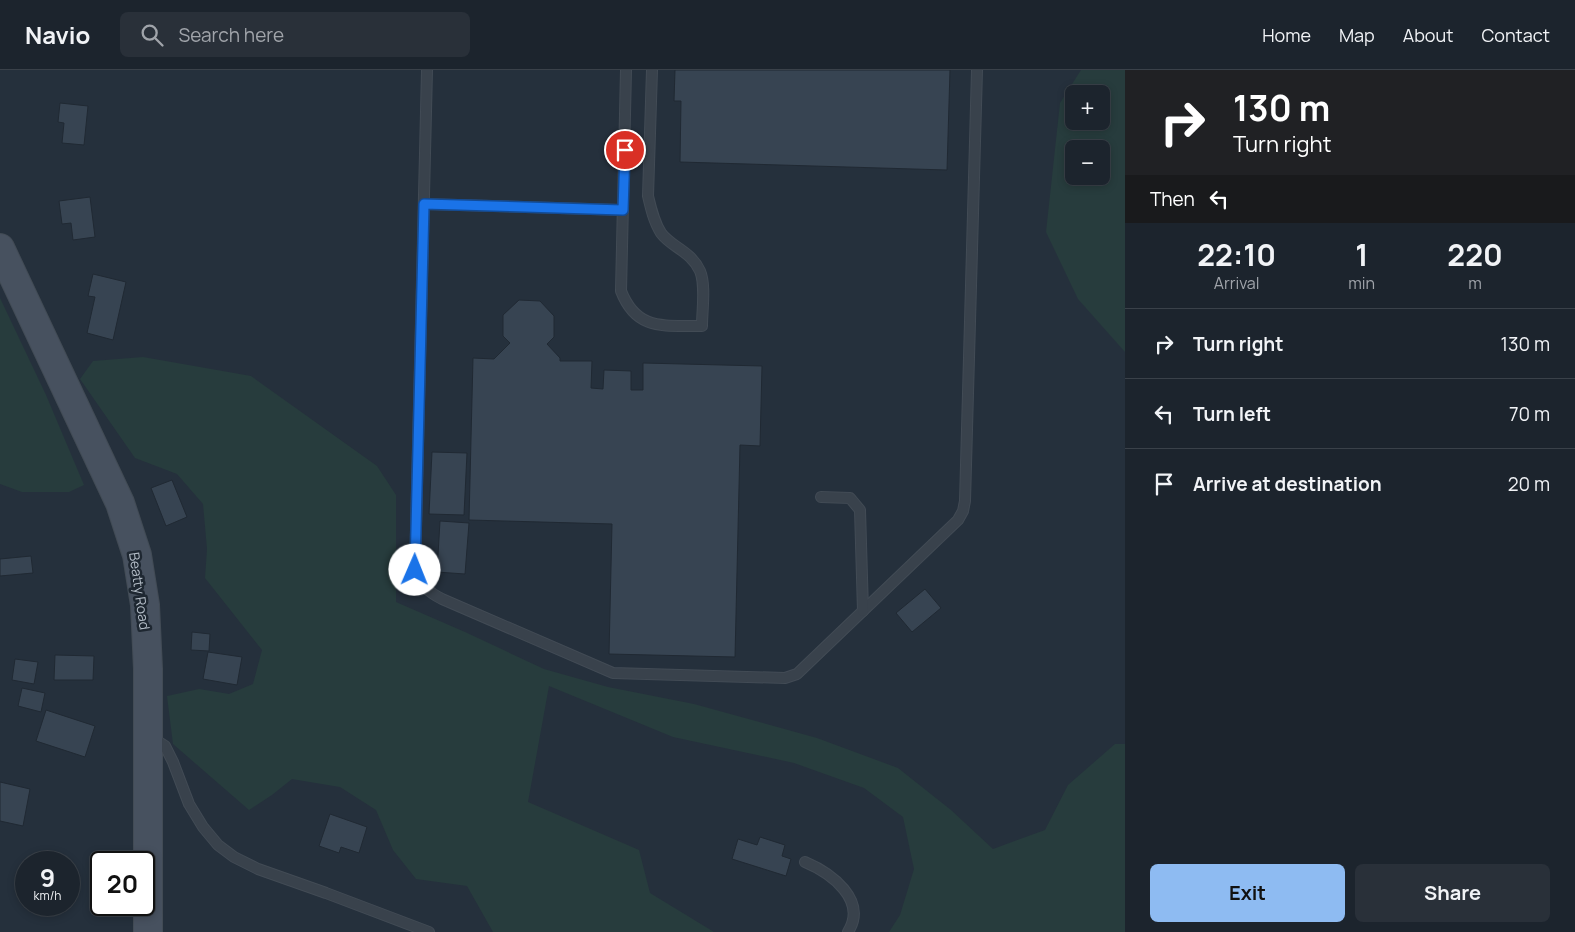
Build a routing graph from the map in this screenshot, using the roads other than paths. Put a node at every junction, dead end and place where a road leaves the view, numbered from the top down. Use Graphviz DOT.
graph roads {
  1 [pos="427,70"];
  2 [pos="626,70"];
  3 [pos="652,70"];
  4 [pos="977,70"];
  5 [pos="424,204"];
  6 [pos="623,210"];
  7 [pos="0,248"];
  8 [pos="821,497"];
  9 [pos="863,610"];
  10 [pos="148,735"];
  11 [pos="805,862"];
  12 [pos="148,932"];
  13 [pos="429,932"];
  14 [pos="848,932"];
  1 -- 5 [label="lane"];
  2 -- 6 [label="lane"];
  3 -- 6 [label="lane"];
  4 -- 9 [label="lane"];
  5 -- 6 [label="lane"];
  5 -- 9 [label="lane"];
  7 -- 10 [label="street, Beatty Road"];
  8 -- 9 [label="lane"];
  10 -- 12 [label="street, Beatty Road"];
  10 -- 13 [label="lane"];
  11 -- 14 [label="lane"];
}
